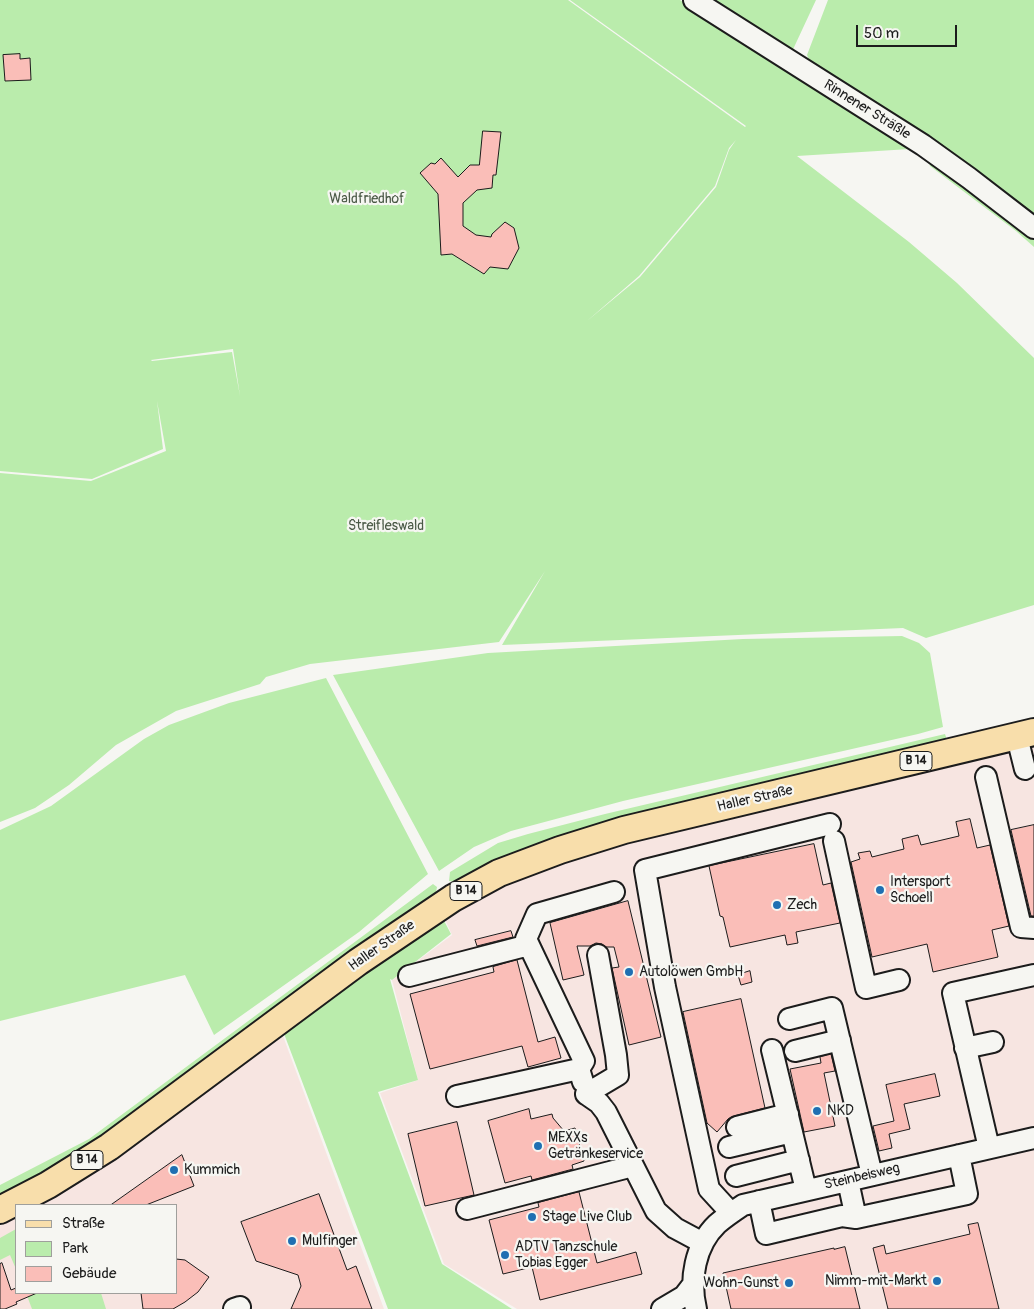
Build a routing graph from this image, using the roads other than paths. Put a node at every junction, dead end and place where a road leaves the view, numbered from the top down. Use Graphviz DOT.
graph roads {
  1 [pos="694,0"];
  2 [pos="1034,228"];
  3 [pos="1025,735"];
  4 [pos="1025,769"];
  5 [pos="986,777"];
  6 [pos="614,892"];
  7 [pos="1034,928"];
  8 [pos="529,945"];
  9 [pos="598,955"];
  10 [pos="1034,975"];
  11 [pos="409,976"];
  12 [pos="899,980"];
  13 [pos="789,1019"];
  14 [pos="840,1040"];
  15 [pos="993,1042"];
  16 [pos="966,1048"];
  17 [pos="772,1050"];
  18 [pos="795,1051"];
  19 [pos="579,1069"];
  20 [pos="586,1094"];
  21 [pos="457,1096"];
  22 [pos="790,1123"];
  23 [pos="737,1127"];
  24 [pos="1034,1138"];
  25 [pos="729,1147"];
  26 [pos="989,1148"];
  27 [pos="958,1155"];
  28 [pos="799,1160"];
  29 [pos="633,1166"];
  30 [pos="872,1175"];
  31 [pos="736,1176"];
  32 [pos="848,1181"];
  33 [pos="806,1190"];
  34 [pos="759,1202"];
  35 [pos="467,1209"];
  36 [pos="0,1210"];
  37 [pos="732,1214"];
  38 [pos="856,1218"];
  39 [pos="703,1243"];
  40 [pos="689,1299"];
  41 [pos="662,1309"];
  1 -- 2 [label="street, Rinnener Sträßle"];
  3 -- 4 [label="street"];
  3 -- 36 [label="main road, Haller Straße / B 14"];
  5 -- 7 [label="street"];
  6 -- 8 [label="street"];
  8 -- 11 [label="street"];
  8 -- 19 [label="street"];
  9 -- 20 [label="street"];
  10 -- 16 [label="street"];
  12 -- 37 [label="street"];
  13 -- 14 [label="street"];
  14 -- 18 [label="street"];
  14 -- 30 [label="street"];
  15 -- 16 [label="street"];
  16 -- 26 [label="street"];
  17 -- 22 [label="street"];
  19 -- 20 [label="street"];
  19 -- 21 [label="street"];
  20 -- 29 [label="street"];
  22 -- 23 [label="street"];
  22 -- 25 [label="street"];
  22 -- 28 [label="street"];
  24 -- 26 [label="street, Steinbeisweg"];
  26 -- 27 [label="street, Steinbeisweg"];
  27 -- 30 [label="street, Steinbeisweg"];
  27 -- 38 [label="street"];
  28 -- 31 [label="street"];
  28 -- 33 [label="street"];
  29 -- 35 [label="street"];
  29 -- 39 [label="street"];
  30 -- 32 [label="street, Steinbeisweg"];
  32 -- 33 [label="street, Steinbeisweg"];
  32 -- 38 [label="street"];
  33 -- 34 [label="street, Steinbeisweg"];
  34 -- 37 [label="street, Steinbeisweg"];
  34 -- 38 [label="street"];
  37 -- 39 [label="street, Steinbeisweg"];
  39 -- 40 [label="street, Steinbeisweg"];
  40 -- 41 [label="street"];
}
